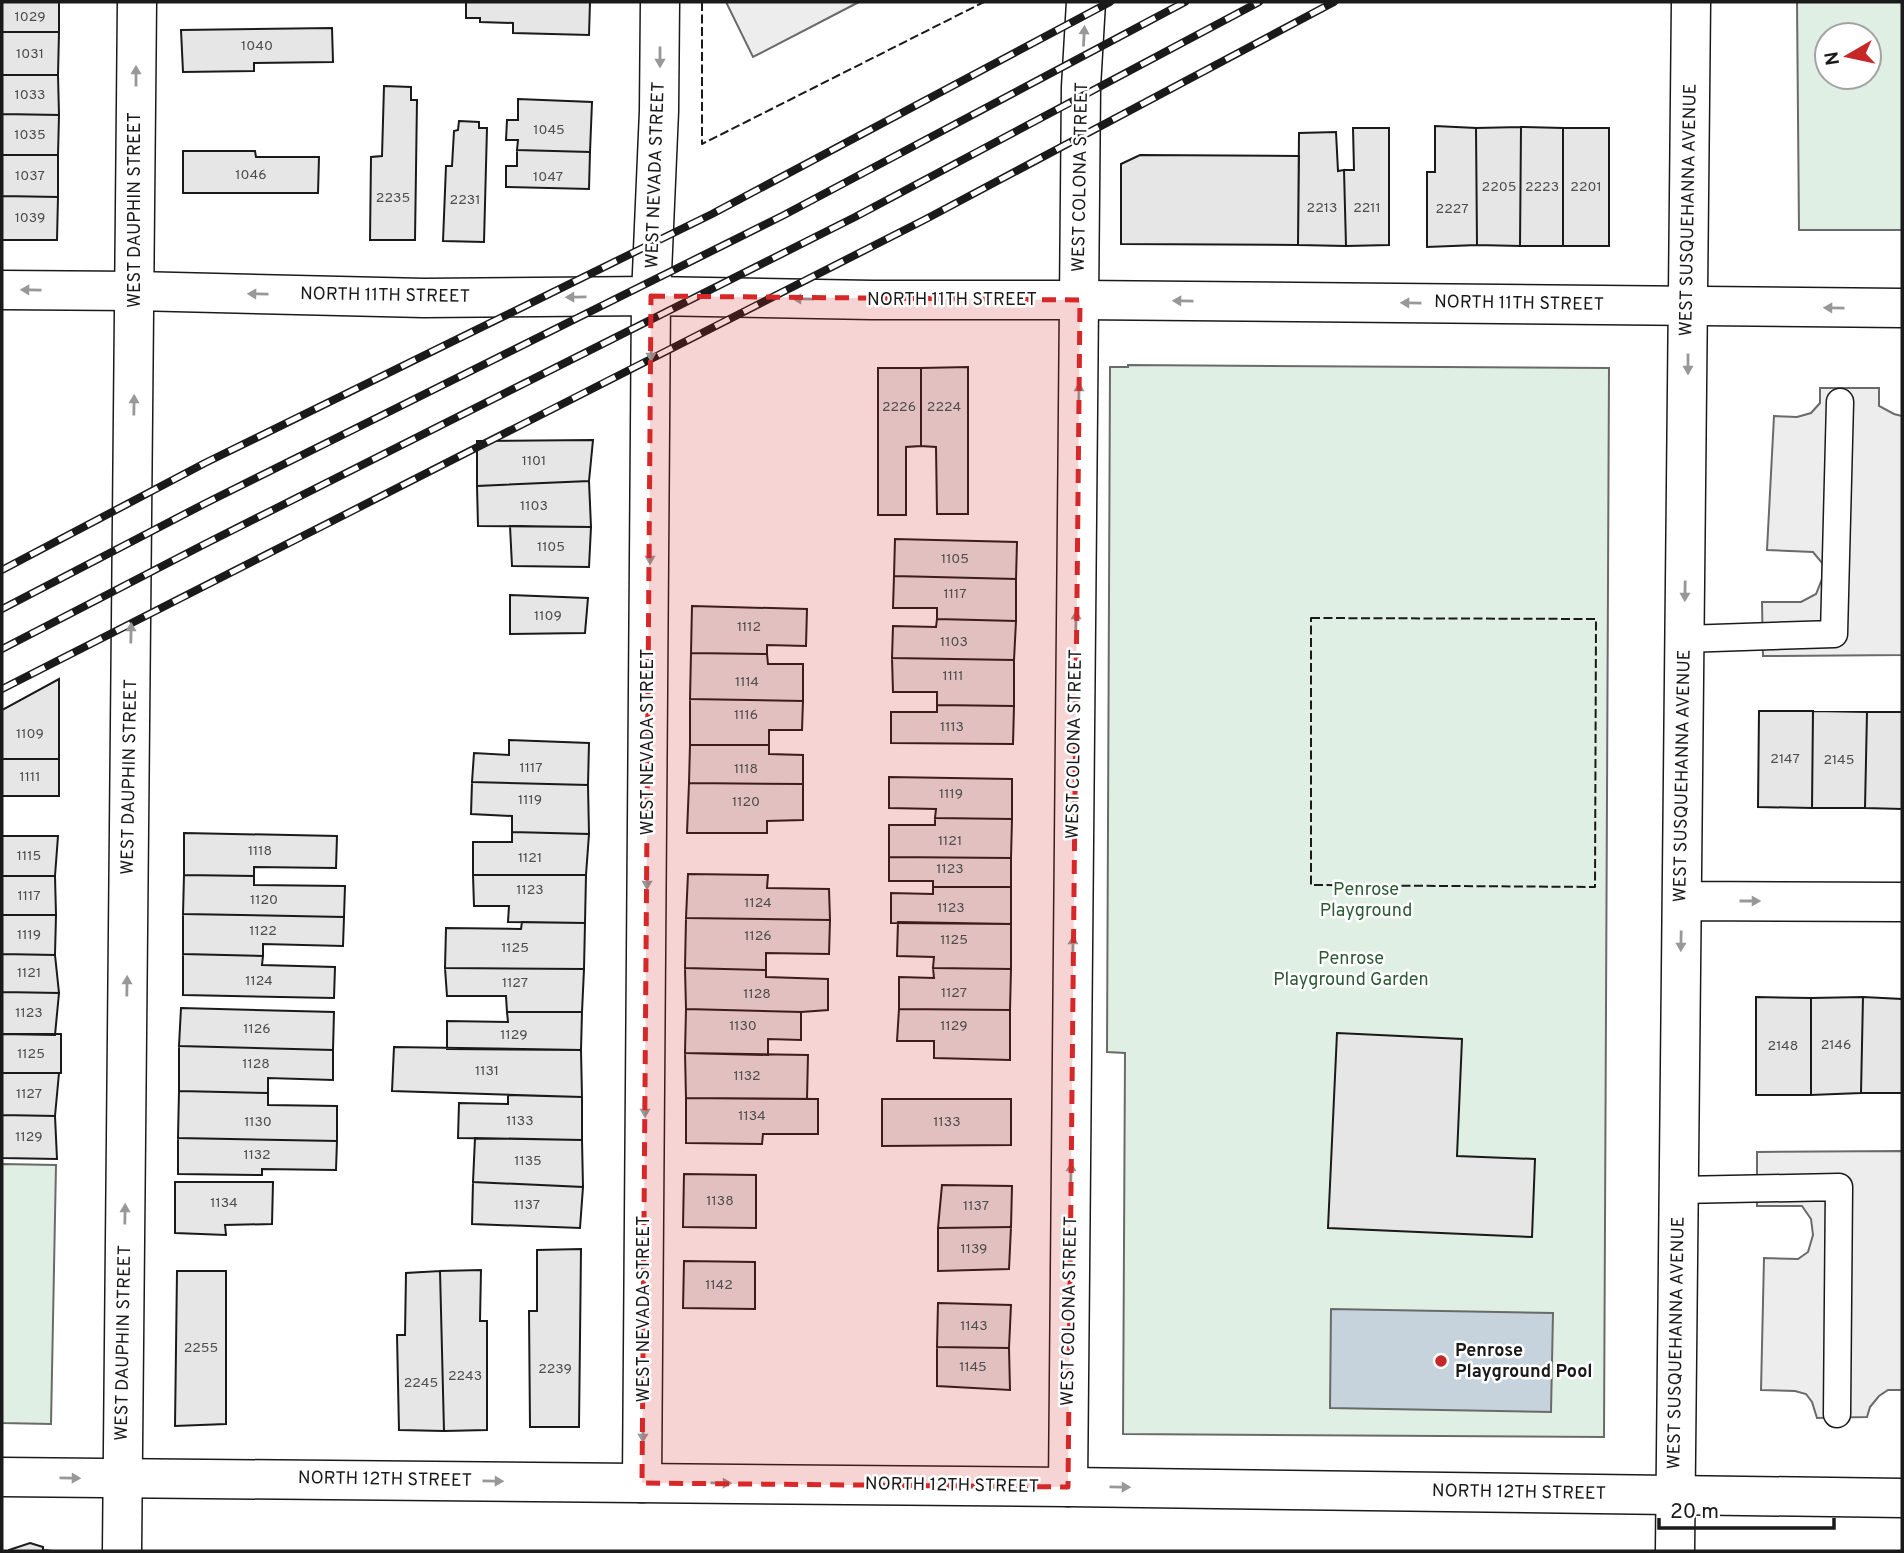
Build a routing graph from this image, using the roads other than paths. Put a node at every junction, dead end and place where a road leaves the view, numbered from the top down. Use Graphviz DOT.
graph roads {
  1 [pos="137,2"];
  2 [pos="660,2"];
  3 [pos="1086,2"];
  4 [pos="1692,2"];
  5 [pos="2,290"];
  6 [pos="135,291"];
  7 [pos="651,296"];
  8 [pos="1080,300"];
  9 [pos="1688,306"];
  10 [pos="1902,308"];
  11 [pos="1840,402"];
  12 [pos="1685,639"];
  13 [pos="1682,901"];
  14 [pos="1902,902"];
  15 [pos="1679,1190"];
  16 [pos="1837,1414"];
  17 [pos="2,1477"];
  18 [pos="123,1478"];
  19 [pos="642,1483"];
  20 [pos="1069,1487"];
  21 [pos="1676,1496"];
  22 [pos="1902,1498"];
  23 [pos="122,1551"];
  24 [pos="1675,1551"];
  6 -- 1 [label="street, WEST DAUPHIN STREET, one-way"];
  2 -- 7 [label="street, WEST NEVADA STREET, one-way"];
  8 -- 3 [label="street, WEST COLONA STREET, one-way"];
  4 -- 9 [label="street, WEST SUSQUEHANNA AVENUE"];
  6 -- 5 [label="street, NORTH 11TH STREET, one-way"];
  7 -- 6 [label="street, NORTH 11TH STREET, one-way"];
  18 -- 6 [label="street, WEST DAUPHIN STREET, one-way"];
  8 -- 7 [label="street, NORTH 11TH STREET, one-way"];
  7 -- 19 [label="street, WEST NEVADA STREET, one-way"];
  9 -- 8 [label="street, NORTH 11TH STREET, one-way"];
  20 -- 8 [label="street, WEST COLONA STREET, one-way"];
  10 -- 9 [label="street, NORTH 11TH STREET, one-way"];
  9 -- 12 [label="street, WEST SUSQUEHANNA AVENUE, one-way"];
  11 -- 12 [label="lane"];
  12 -- 13 [label="street, WEST SUSQUEHANNA AVENUE"];
  13 -- 14 [label="street, one-way"];
  13 -- 15 [label="street, WEST SUSQUEHANNA AVENUE, one-way"];
  15 -- 16 [label="lane"];
  15 -- 21 [label="street, WEST SUSQUEHANNA AVENUE"];
  17 -- 18 [label="street, NORTH 12TH STREET, one-way"];
  18 -- 19 [label="street, NORTH 12TH STREET, one-way"];
  18 -- 23 [label="street, WEST DAUPHIN STREET"];
  19 -- 20 [label="street, NORTH 12TH STREET, one-way"];
  20 -- 21 [label="street, NORTH 12TH STREET, one-way"];
  21 -- 22 [label="street, NORTH 12TH STREET"];
  21 -- 24 [label="street, WEST SUSQUEHANNA AVENUE"];
}
